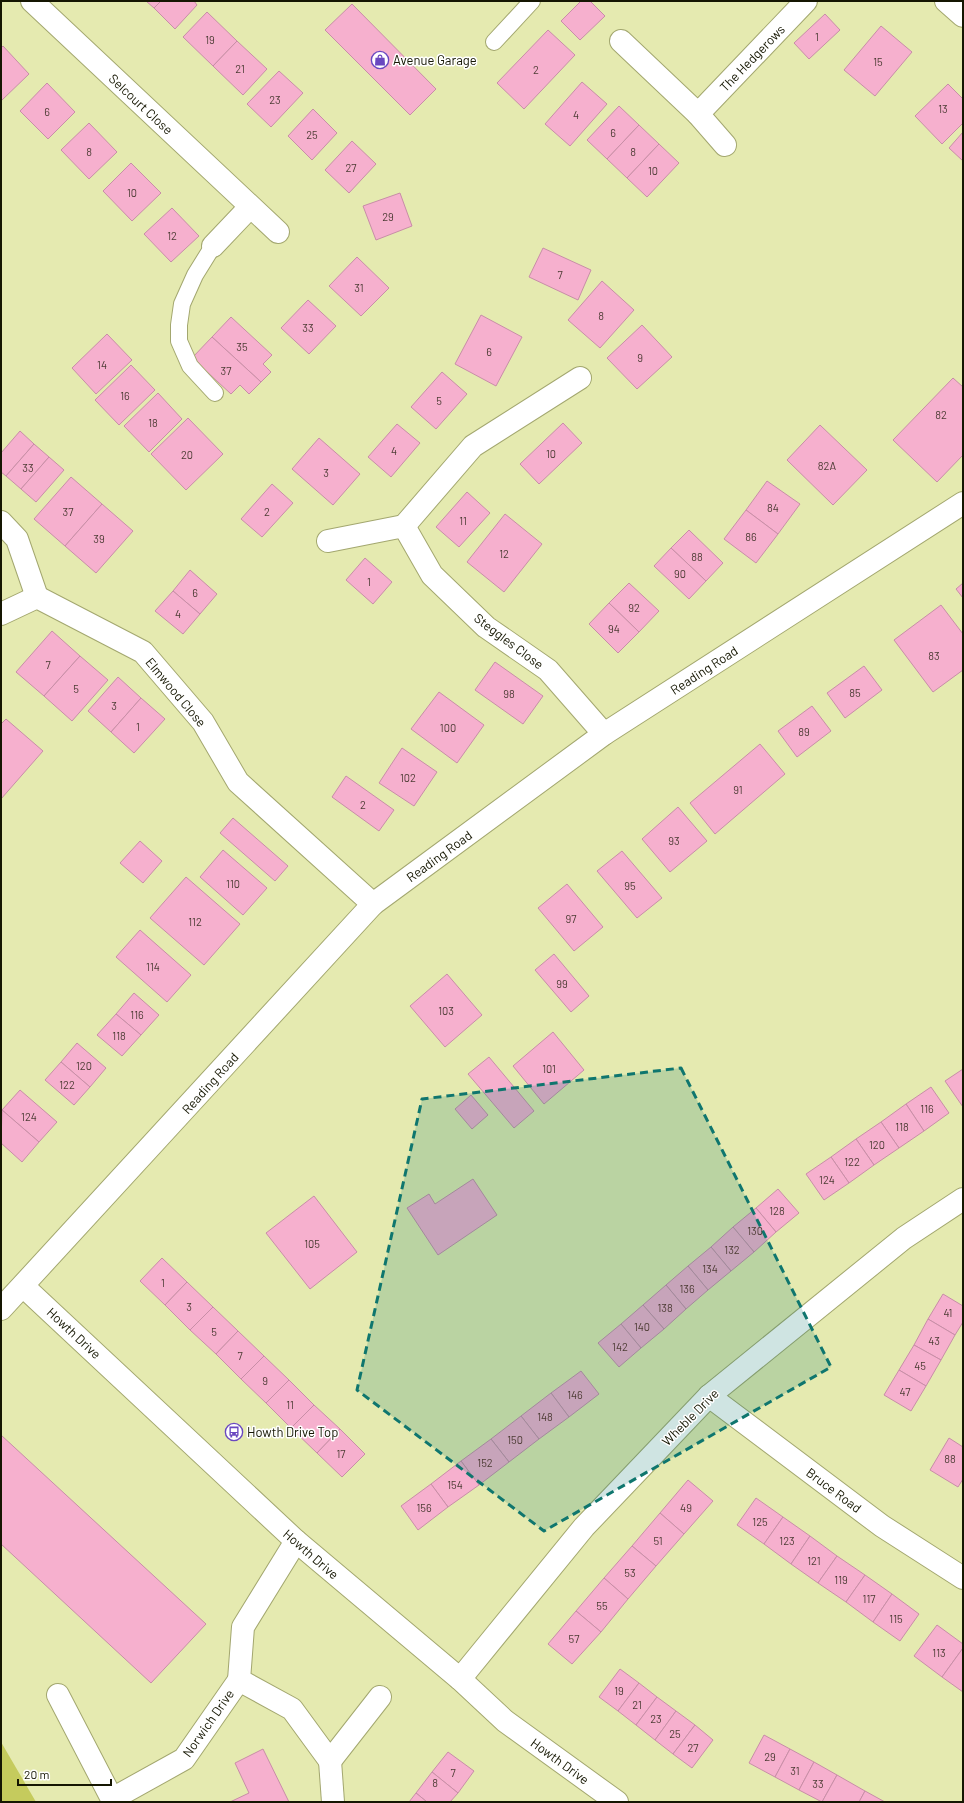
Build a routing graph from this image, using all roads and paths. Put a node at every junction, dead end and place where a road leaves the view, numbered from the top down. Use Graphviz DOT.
graph roads {
  1 [pos="32,1"];
  2 [pos="532,1"];
  3 [pos="806,1"];
  4 [pos="946,1"];
  5 [pos="963,16"];
  6 [pos="621,41"];
  7 [pos="494,42"];
  8 [pos="698,114"];
  9 [pos="725,145"];
  10 [pos="250,207"];
  11 [pos="278,232"];
  12 [pos="213,246"];
  13 [pos="580,378"];
  14 [pos="216,393"];
  15 [pos="963,503"];
  16 [pos="1,522"];
  17 [pos="404,526"];
  18 [pos="328,541"];
  19 [pos="37,597"];
  20 [pos="1,614"];
  21 [pos="604,734"];
  22 [pos="373,904"];
  23 [pos="963,1199"];
  24 [pos="23,1286"];
  25 [pos="1,1309"];
  26 [pos="709,1396"];
  27 [pos="296,1541"];
  28 [pos="963,1578"];
  29 [pos="460,1679"];
  30 [pos="239,1680"];
  31 [pos="58,1695"];
  32 [pos="380,1697"];
  33 [pos="330,1761"];
  34 [pos="113,1800"];
  35 [pos="333,1802"];
  36 [pos="616,1802"];
  1 -- 10 [label="street, Selcourt Close"];
  2 -- 7 [label="lane"];
  3 -- 8 [label="street, The Hedgerows"];
  4 -- 5 [label="street"];
  6 -- 8 [label="street"];
  8 -- 9 [label="street"];
  10 -- 11 [label="street, Selcourt Close"];
  10 -- 12 [label="street"];
  12 -- 14 [label="lane"];
  13 -- 17 [label="street"];
  15 -- 21 [label="street, Reading Road"];
  16 -- 19 [label="street"];
  17 -- 18 [label="street"];
  17 -- 21 [label="street, Steggles Close"];
  19 -- 20 [label="street"];
  19 -- 22 [label="street, Elmwood Close"];
  21 -- 22 [label="street, Reading Road"];
  22 -- 24 [label="street, Reading Road"];
  23 -- 26 [label="street, Wheble Drive"];
  24 -- 25 [label="street, Reading Road"];
  24 -- 27 [label="street, Howth Drive"];
  26 -- 28 [label="street, Bruce Road"];
  26 -- 29 [label="street, Wheble Drive"];
  27 -- 29 [label="street, Howth Drive"];
  27 -- 30 [label="street, Norwich Drive"];
  29 -- 36 [label="street, Howth Drive"];
  30 -- 33 [label="street, Norwich Drive"];
  30 -- 34 [label="street, Norwich Drive"];
  31 -- 34 [label="street, Norwich Drive"];
  32 -- 33 [label="street"];
  33 -- 35 [label="street"];
}
